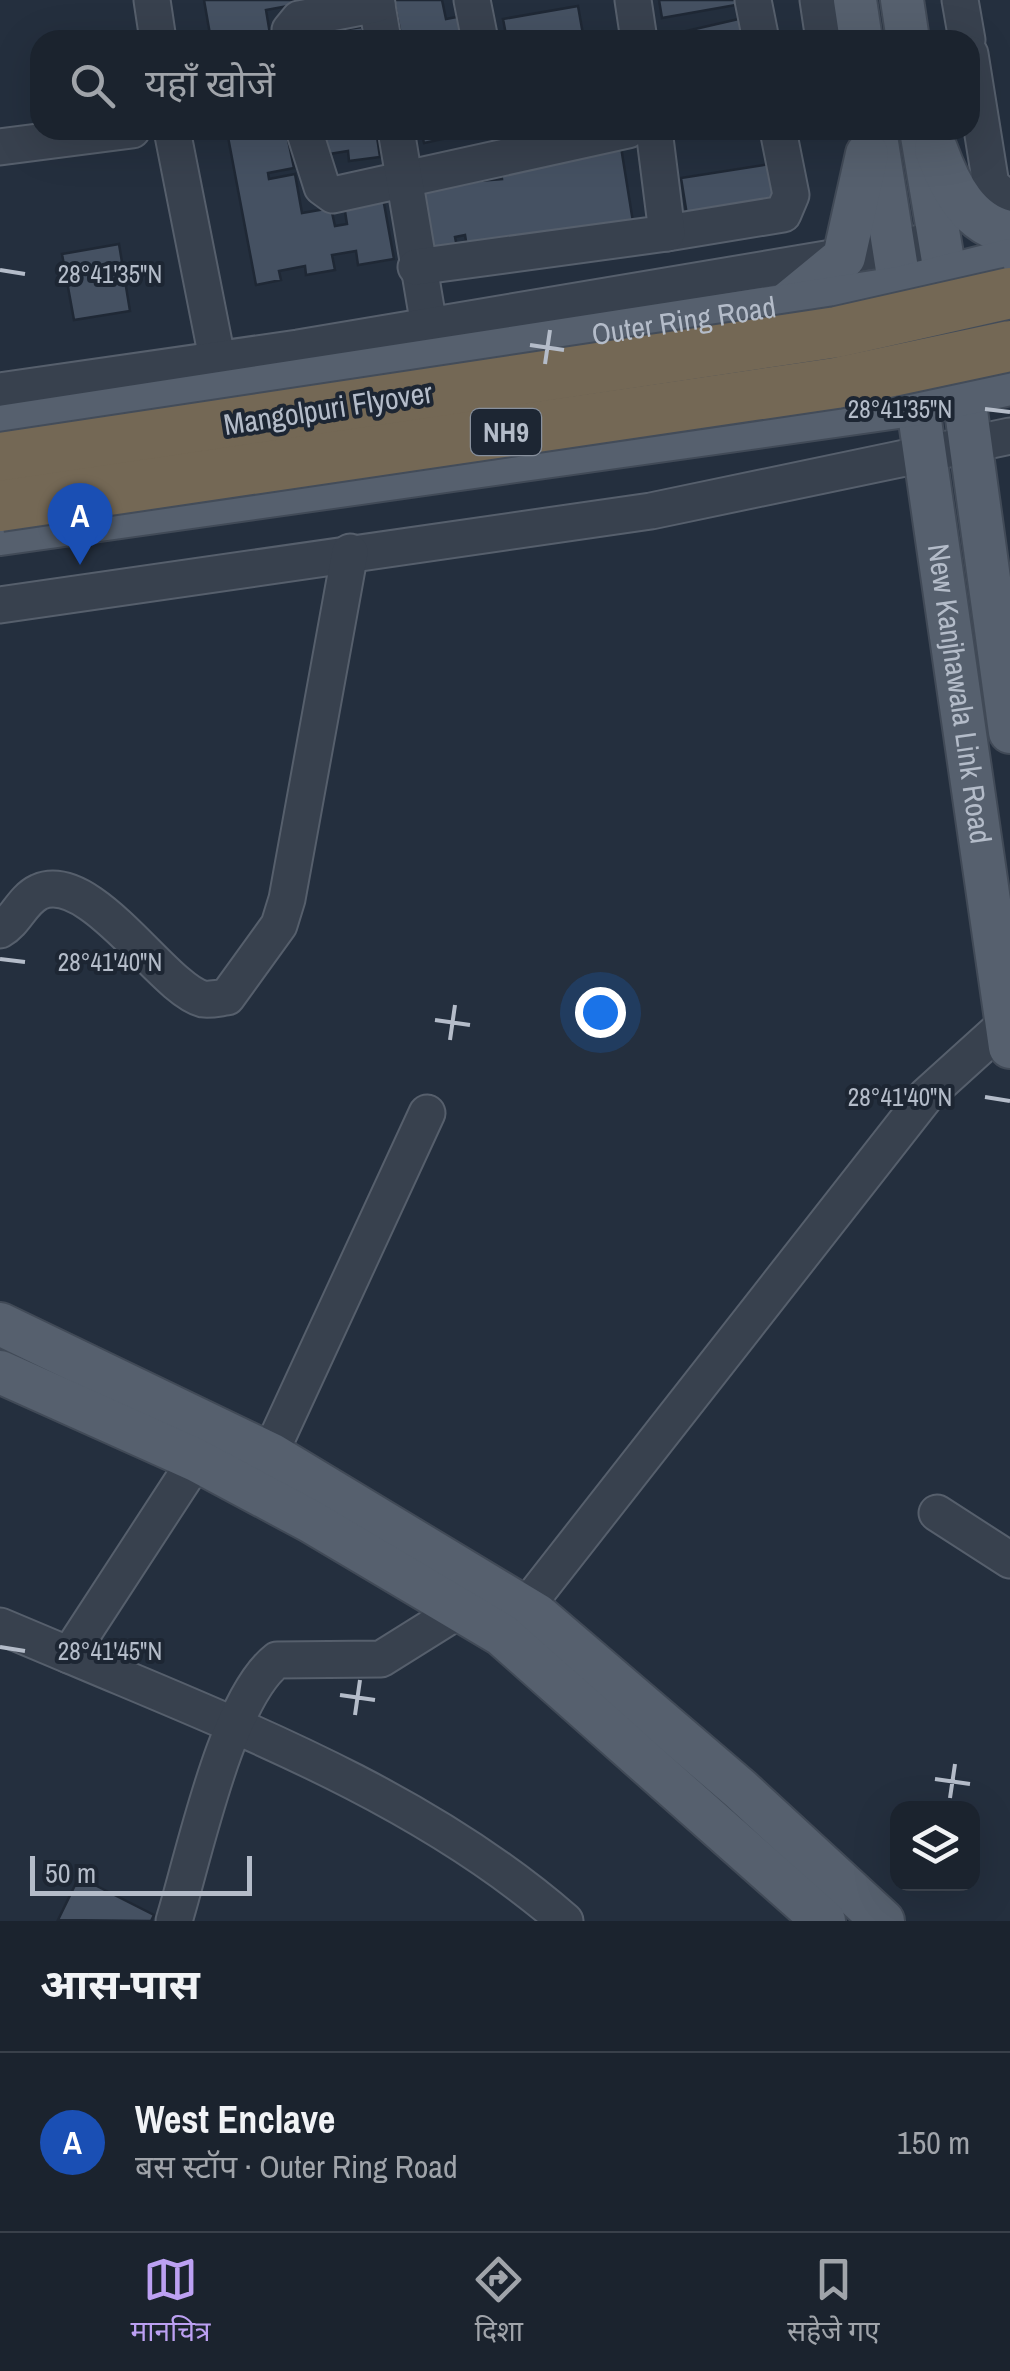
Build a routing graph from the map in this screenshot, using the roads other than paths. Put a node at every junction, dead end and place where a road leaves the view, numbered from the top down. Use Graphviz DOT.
graph roads {
  1 [pos="152,0"];
  2 [pos="472,0"];
  3 [pos="632,0"];
  4 [pos="753,0"];
  5 [pos="818,0"];
  6 [pos="854,0"];
  7 [pos="902,0"];
  8 [pos="960,0"];
  9 [pos="377,2"];
  10 [pos="156,30"];
  11 [pos="292,30"];
  12 [pos="381,30"];
  13 [pos="478,30"];
  14 [pos="637,30"];
  15 [pos="759,30"];
  16 [pos="822,30"];
  17 [pos="859,30"];
  18 [pos="906,30"];
  19 [pos="966,30"];
  20 [pos="980,116"];
  21 [pos="50,140"];
  22 [pos="174,140"];
  23 [pos="308,140"];
  24 [pos="398,140"];
  25 [pos="537,140"];
  26 [pos="655,140"];
  27 [pos="780,140"];
  28 [pos="871,140"];
  29 [pos="875,140"];
  30 [pos="926,140"];
  31 [pos="929,140"];
  32 [pos="501,144"];
  33 [pos="0,146"];
  34 [pos="404,182"];
  35 [pos="1010,201"];
  36 [pos="1010,232"];
  37 [pos="667,234"];
  38 [pos="844,257"];
  39 [pos="942,259"];
  40 [pos="1010,260"];
  41 [pos="416,267"];
  42 [pos="896,268"];
  43 [pos="1010,293"];
  44 [pos="783,306"];
  45 [pos="429,326"];
  46 [pos="1010,346"];
  47 [pos="217,358"];
  48 [pos="368,370"];
  49 [pos="1010,384"];
  50 [pos="0,391"];
  51 [pos="965,394"];
  52 [pos="918,404"];
  53 [pos="0,426"];
  54 [pos="990,442"];
  55 [pos="926,457"];
  56 [pos="0,458"];
  57 [pos="393,478"];
  58 [pos="0,506"];
  59 [pos="0,534"];
  60 [pos="350,552"];
  61 [pos="0,605"];
  62 [pos="1010,732"];
  63 [pos="0,930"];
  64 [pos="1009,1030"];
  65 [pos="427,1113"];
  66 [pos="0,1324"];
  67 [pos="0,1372"];
  68 [pos="196,1460"];
  69 [pos="261,1472"];
  70 [pos="319,1503"];
  71 [pos="937,1513"];
  72 [pos="1010,1560"];
  73 [pos="461,1609"];
  74 [pos="515,1622"];
  75 [pos="0,1626"];
  76 [pos="70,1656"];
  77 [pos="233,1725"];
  78 [pos="174,1921"];
  79 [pos="565,1921"];
  80 [pos="824,1921"];
  81 [pos="883,1921"];
  1 -- 10 [label="street"];
  2 -- 13 [label="street"];
  3 -- 14 [label="street"];
  4 -- 15 [label="street"];
  5 -- 16 [label="street"];
  6 -- 17 [label="main road"];
  7 -- 18 [label="main road"];
  8 -- 19 [label="street"];
  9 -- 11 [label="street"];
  9 -- 12 [label="street"];
  20 -- 35 [label="street"];
  21 -- 33 [label="street"];
  22 -- 47 [label="street"];
  23 -- 34 [label="street"];
  24 -- 34 [label="street"];
  25 -- 32 [label="street"];
  26 -- 37 [label="street"];
  27 -- 37 [label="street"];
  28 -- 38 [label="main road"];
  29 -- 42 [label="main road, New Kanjhawala Link Road"];
  30 -- 39 [label="main road, New Kanjhawala Link Road"];
  31 -- 36 [label="main road"];
  32 -- 34 [label="street"];
  34 -- 41 [label="street"];
  37 -- 41 [label="street"];
  38 -- 42 [label="street"];
  38 -- 44 [label="main road"];
  38 -- 45 [label="street"];
  39 -- 40 [label="main road, Outer Ring Road"];
  39 -- 42 [label="main road, Outer Ring Road"];
  39 -- 51 [label="main road, New Kanjhawala Link Road"];
  41 -- 45 [label="street"];
  42 -- 44 [label="main road, Outer Ring Road"];
  42 -- 52 [label="main road, New Kanjhawala Link Road"];
  43 -- 56 [label="highway, Mangolpuri Flyover / NH9, bridge"];
  44 -- 48 [label="main road, Outer Ring Road"];
  45 -- 47 [label="street"];
  46 -- 58 [label="highway, Mangolpuri Flyover / NH9, bridge"];
  47 -- 50 [label="street"];
  48 -- 53 [label="main road, Outer Ring Road"];
  48 -- 57 [label="main road"];
  49 -- 51 [label="main road"];
  51 -- 52 [label="main road"];
  51 -- 54 [label="main road, New Kanjhawala Link Road"];
  52 -- 55 [label="main road, New Kanjhawala Link Road"];
  52 -- 57 [label="main road"];
  54 -- 55 [label="street"];
  54 -- 62 [label="main road, New Kanjhawala Link Road"];
  55 -- 60 [label="street"];
  55 -- 64 [label="main road, New Kanjhawala Link Road"];
  57 -- 59 [label="main road"];
  60 -- 61 [label="street"];
  60 -- 63 [label="street"];
  64 -- 74 [label="street"];
  65 -- 69 [label="street"];
  66 -- 69 [label="main road"];
  67 -- 68 [label="main road"];
  68 -- 69 [label="main road"];
  68 -- 76 [label="street"];
  69 -- 70 [label="main road"];
  70 -- 73 [label="main road"];
  70 -- 74 [label="main road"];
  71 -- 72 [label="street"];
  73 -- 74 [label="main road"];
  73 -- 77 [label="street"];
  74 -- 80 [label="main road"];
  74 -- 81 [label="main road"];
  75 -- 76 [label="street"];
  76 -- 77 [label="street"];
  77 -- 78 [label="street"];
  77 -- 79 [label="street"];
}
